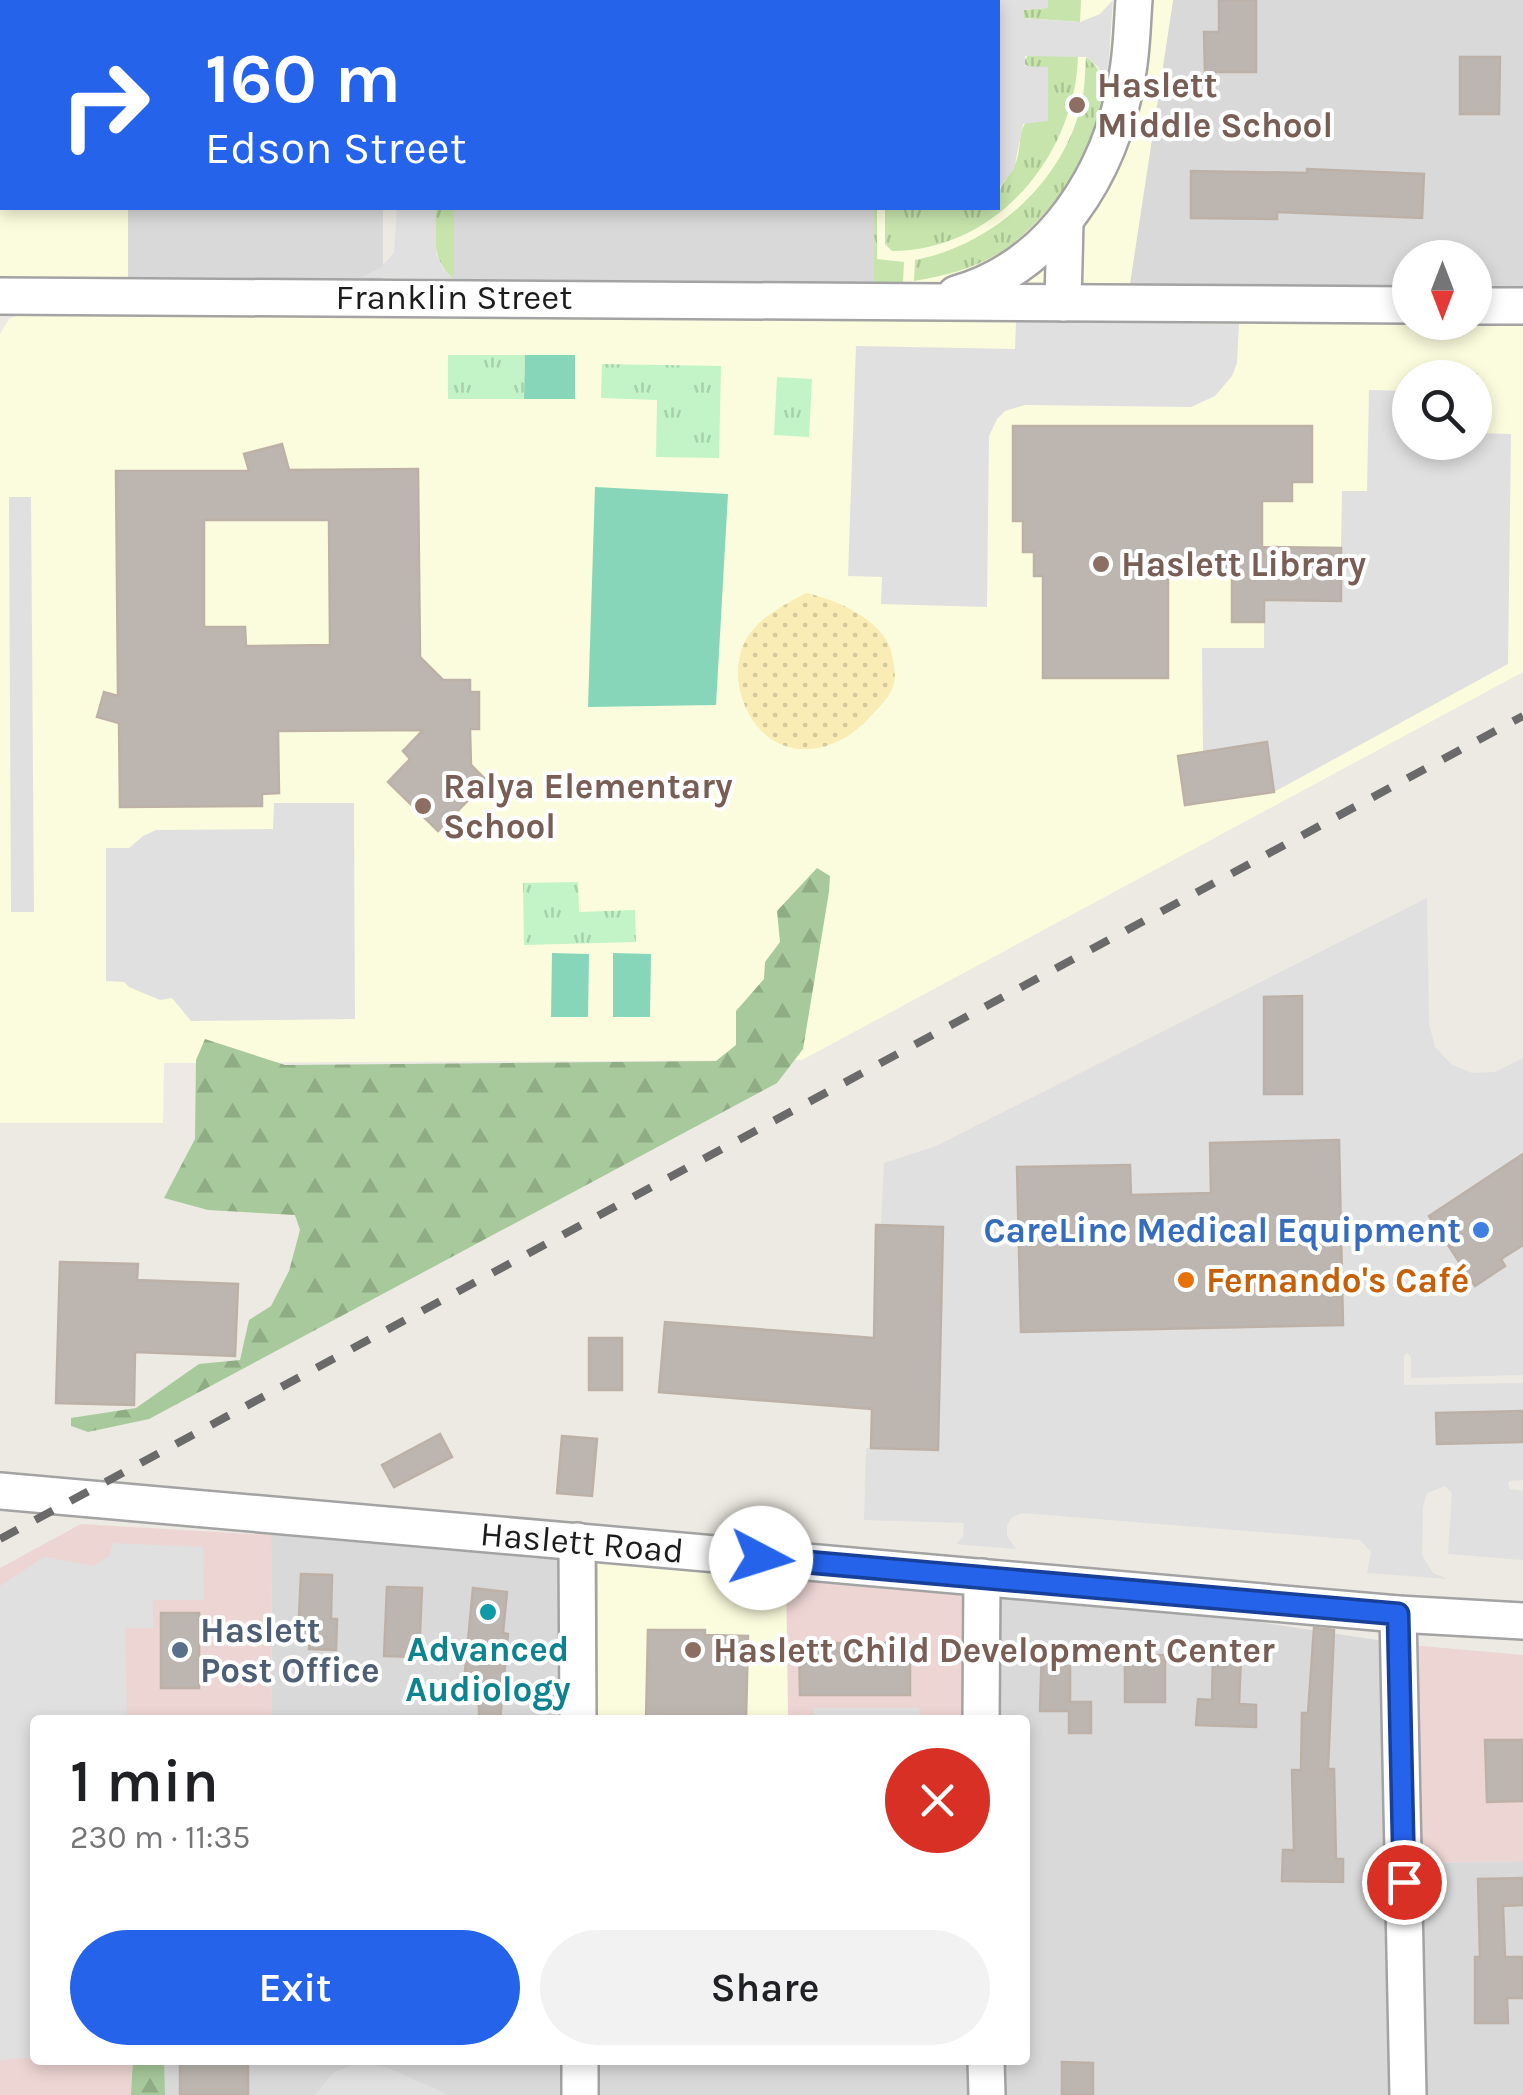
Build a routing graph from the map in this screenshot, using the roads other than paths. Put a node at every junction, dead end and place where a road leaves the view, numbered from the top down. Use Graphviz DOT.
graph roads {
  1 [pos="1134,0"];
  2 [pos="1064,221"];
  3 [pos="0,296"];
  4 [pos="909,300"];
  5 [pos="1063,303"];
  6 [pos="1392,305"];
  7 [pos="1492,306"];
  8 [pos="1523,306"];
  9 [pos="0,1491"];
  10 [pos="576,1541"];
  11 [pos="982,1577"];
  12 [pos="1398,1614"];
  13 [pos="1523,1621"];
  14 [pos="578,1715"];
  15 [pos="981,1715"];
  16 [pos="580,2065"];
  17 [pos="986,2065"];
  18 [pos="580,2095"];
  19 [pos="988,2095"];
  20 [pos="1408,2095"];
  1 -- 2 [label="street, Franklin Street"];
  2 -- 4 [label="street, Franklin Street"];
  2 -- 5 [label="street"];
  3 -- 4 [label="street, Franklin Street"];
  4 -- 5 [label="street, Franklin Street"];
  5 -- 6 [label="street, Franklin Street"];
  7 -- 8 [label="street"];
  9 -- 10 [label="street, Haslett Road"];
  10 -- 11 [label="street, Haslett Road"];
  10 -- 14 [label="street"];
  11 -- 12 [label="street, Haslett Road"];
  11 -- 15 [label="street"];
  12 -- 13 [label="street, Haslett Road"];
  12 -- 20 [label="street"];
  16 -- 18 [label="street"];
  17 -- 19 [label="street"];
}
